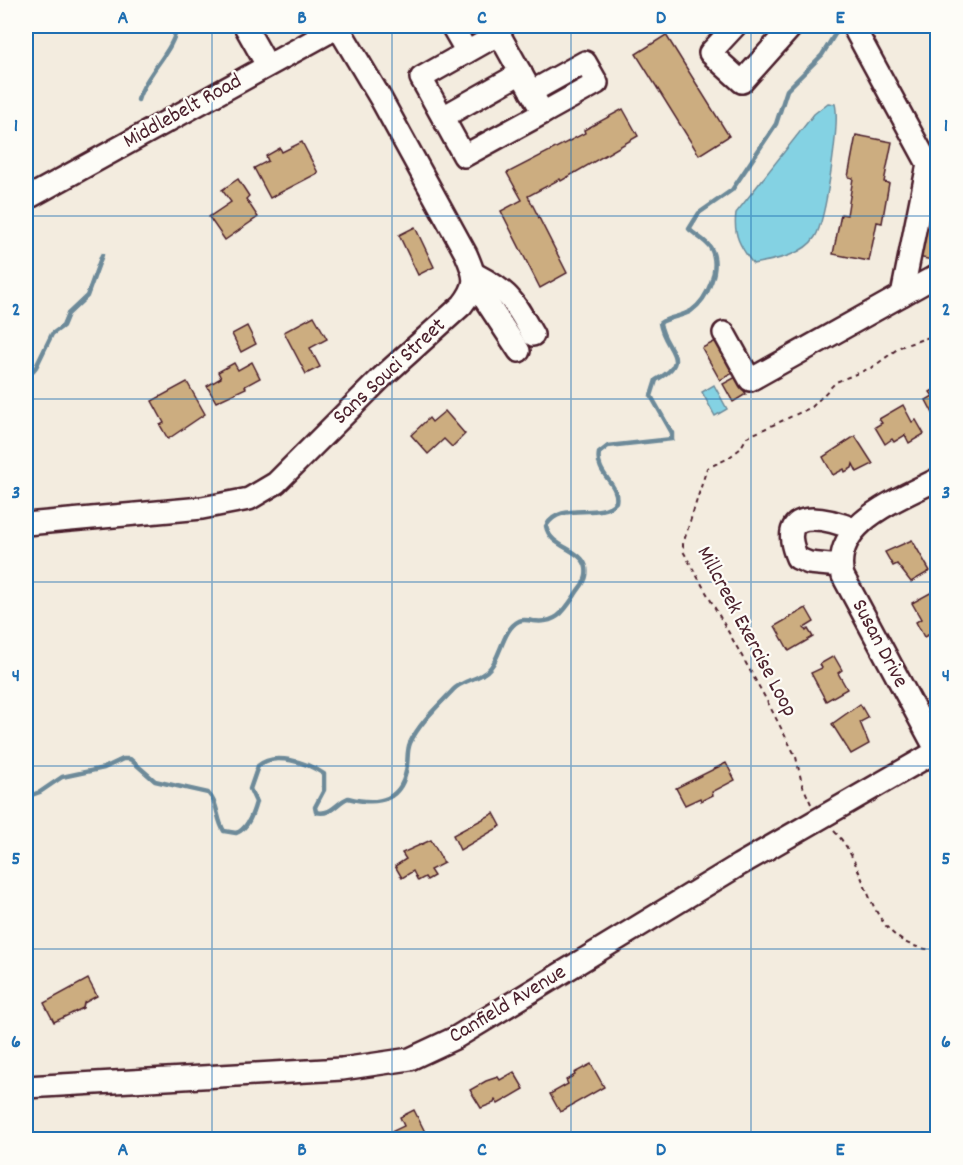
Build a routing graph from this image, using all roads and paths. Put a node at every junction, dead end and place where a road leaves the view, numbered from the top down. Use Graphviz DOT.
graph roads {
  1 [pos="245,26"];
  2 [pos="339,26"];
  3 [pos="452,26"];
  4 [pos="735,26"];
  5 [pos="792,26"];
  6 [pos="853,26"];
  7 [pos="467,52"];
  8 [pos="267,65"];
  9 [pos="520,73"];
  10 [pos="531,92"];
  11 [pos="543,113"];
  12 [pos="443,117"];
  13 [pos="932,174"];
  14 [pos="26,199"];
  15 [pos="938,275"];
  16 [pos="474,283"];
  17 [pos="902,295"];
  18 [pos="724,333"];
  19 [pos="533,334"];
  20 [pos="938,334"];
  21 [pos="519,351"];
  22 [pos="938,479"];
  23 [pos="26,524"];
  24 [pos="937,752"];
  25 [pos="822,818"];
  26 [pos="938,950"];
  27 [pos="26,1087"];
  1 -- 8 [label="street"];
  2 -- 8 [label="street, Middlebelt Road"];
  2 -- 16 [label="street"];
  3 -- 7 [label="street"];
  4 -- 5 [label="street"];
  6 -- 13 [label="street"];
  7 -- 9 [label="street"];
  7 -- 12 [label="street"];
  8 -- 14 [label="street, Middlebelt Road"];
  9 -- 10 [label="street"];
  9 -- 12 [label="street"];
  10 -- 11 [label="street"];
  10 -- 11 [label="street"];
  11 -- 12 [label="street"];
  13 -- 17 [label="street"];
  15 -- 17 [label="street"];
  16 -- 19 [label="street"];
  16 -- 21 [label="street"];
  16 -- 23 [label="street, Sans Souci Street"];
  17 -- 18 [label="street"];
  20 -- 25 [label="path, Millcreek Exercise Loop"];
  22 -- 24 [label="street, Susan Drive"];
  24 -- 25 [label="street, Canfield Avenue"];
  25 -- 26 [label="path, Millcreek Exercise Loop"];
  25 -- 27 [label="street, Canfield Avenue"];
}
